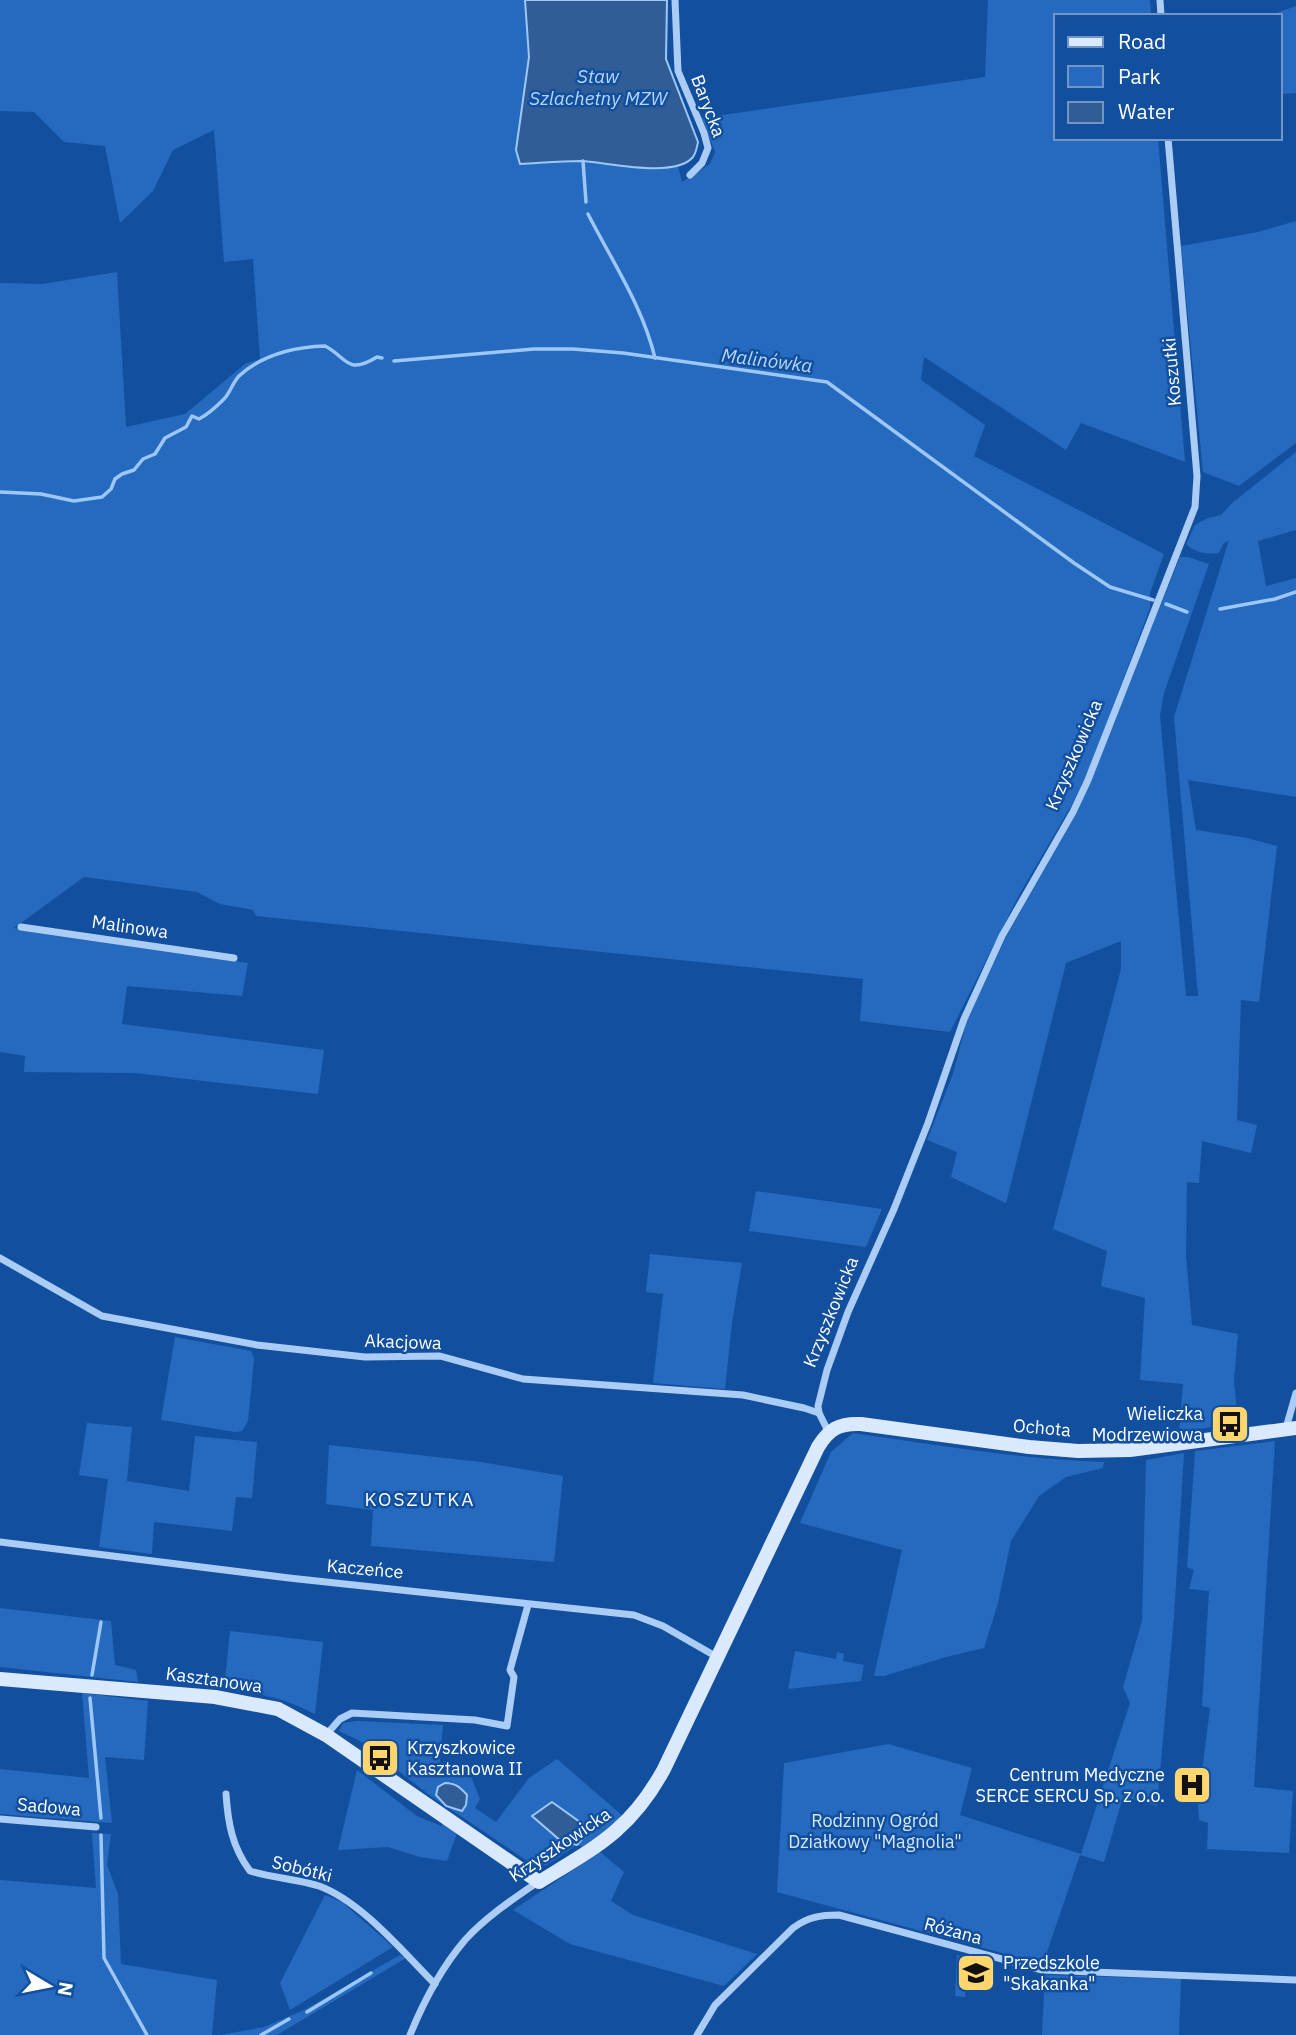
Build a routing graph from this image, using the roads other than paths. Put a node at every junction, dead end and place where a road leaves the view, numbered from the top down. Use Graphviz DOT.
graph roads {
  1 [pos="675,0"];
  2 [pos="1168,140"];
  3 [pos="690,175"];
  4 [pos="1160,596"];
  5 [pos="21,927"];
  6 [pos="234,958"];
  7 [pos="0,1258"];
  8 [pos="1296,1392"];
  9 [pos="819,1413"];
  10 [pos="1291,1428"];
  11 [pos="828,1431"];
  12 [pos="0,1542"];
  13 [pos="528,1605"];
  14 [pos="718,1657"];
  15 [pos="0,1679"];
  16 [pos="326,1735"];
  17 [pos="226,1794"];
  18 [pos="0,1819"];
  19 [pos="96,1827"];
  20 [pos="539,1882"];
  21 [pos="1296,1980"];
  22 [pos="435,1984"];
  23 [pos="410,2035"];
  24 [pos="697,2035"];
  1 -- 3 [label="street, Barycka"];
  2 -- 4 [label="street, Koszutki"];
  4 -- 9 [label="street, Krzyszkowicka"];
  5 -- 6 [label="street, Malinowa"];
  7 -- 9 [label="street, Akacjowa"];
  8 -- 10 [label="street"];
  9 -- 11 [label="street"];
  10 -- 11 [label="street, Ochota"];
  11 -- 14 [label="street, Krzyszkowicka"];
  12 -- 13 [label="street, Kaczeńce"];
  13 -- 14 [label="street, Kaczeńce"];
  13 -- 16 [label="street"];
  14 -- 20 [label="street, Krzyszkowicka"];
  15 -- 16 [label="street, Kasztanowa"];
  16 -- 20 [label="street, Kasztanowa"];
  17 -- 22 [label="street, Sobótki"];
  18 -- 19 [label="street, Sadowa"];
  20 -- 22 [label="street, Krzyszkowicka"];
  21 -- 24 [label="street, Różana"];
  22 -- 23 [label="street, Krzyszkowicka"];
}
